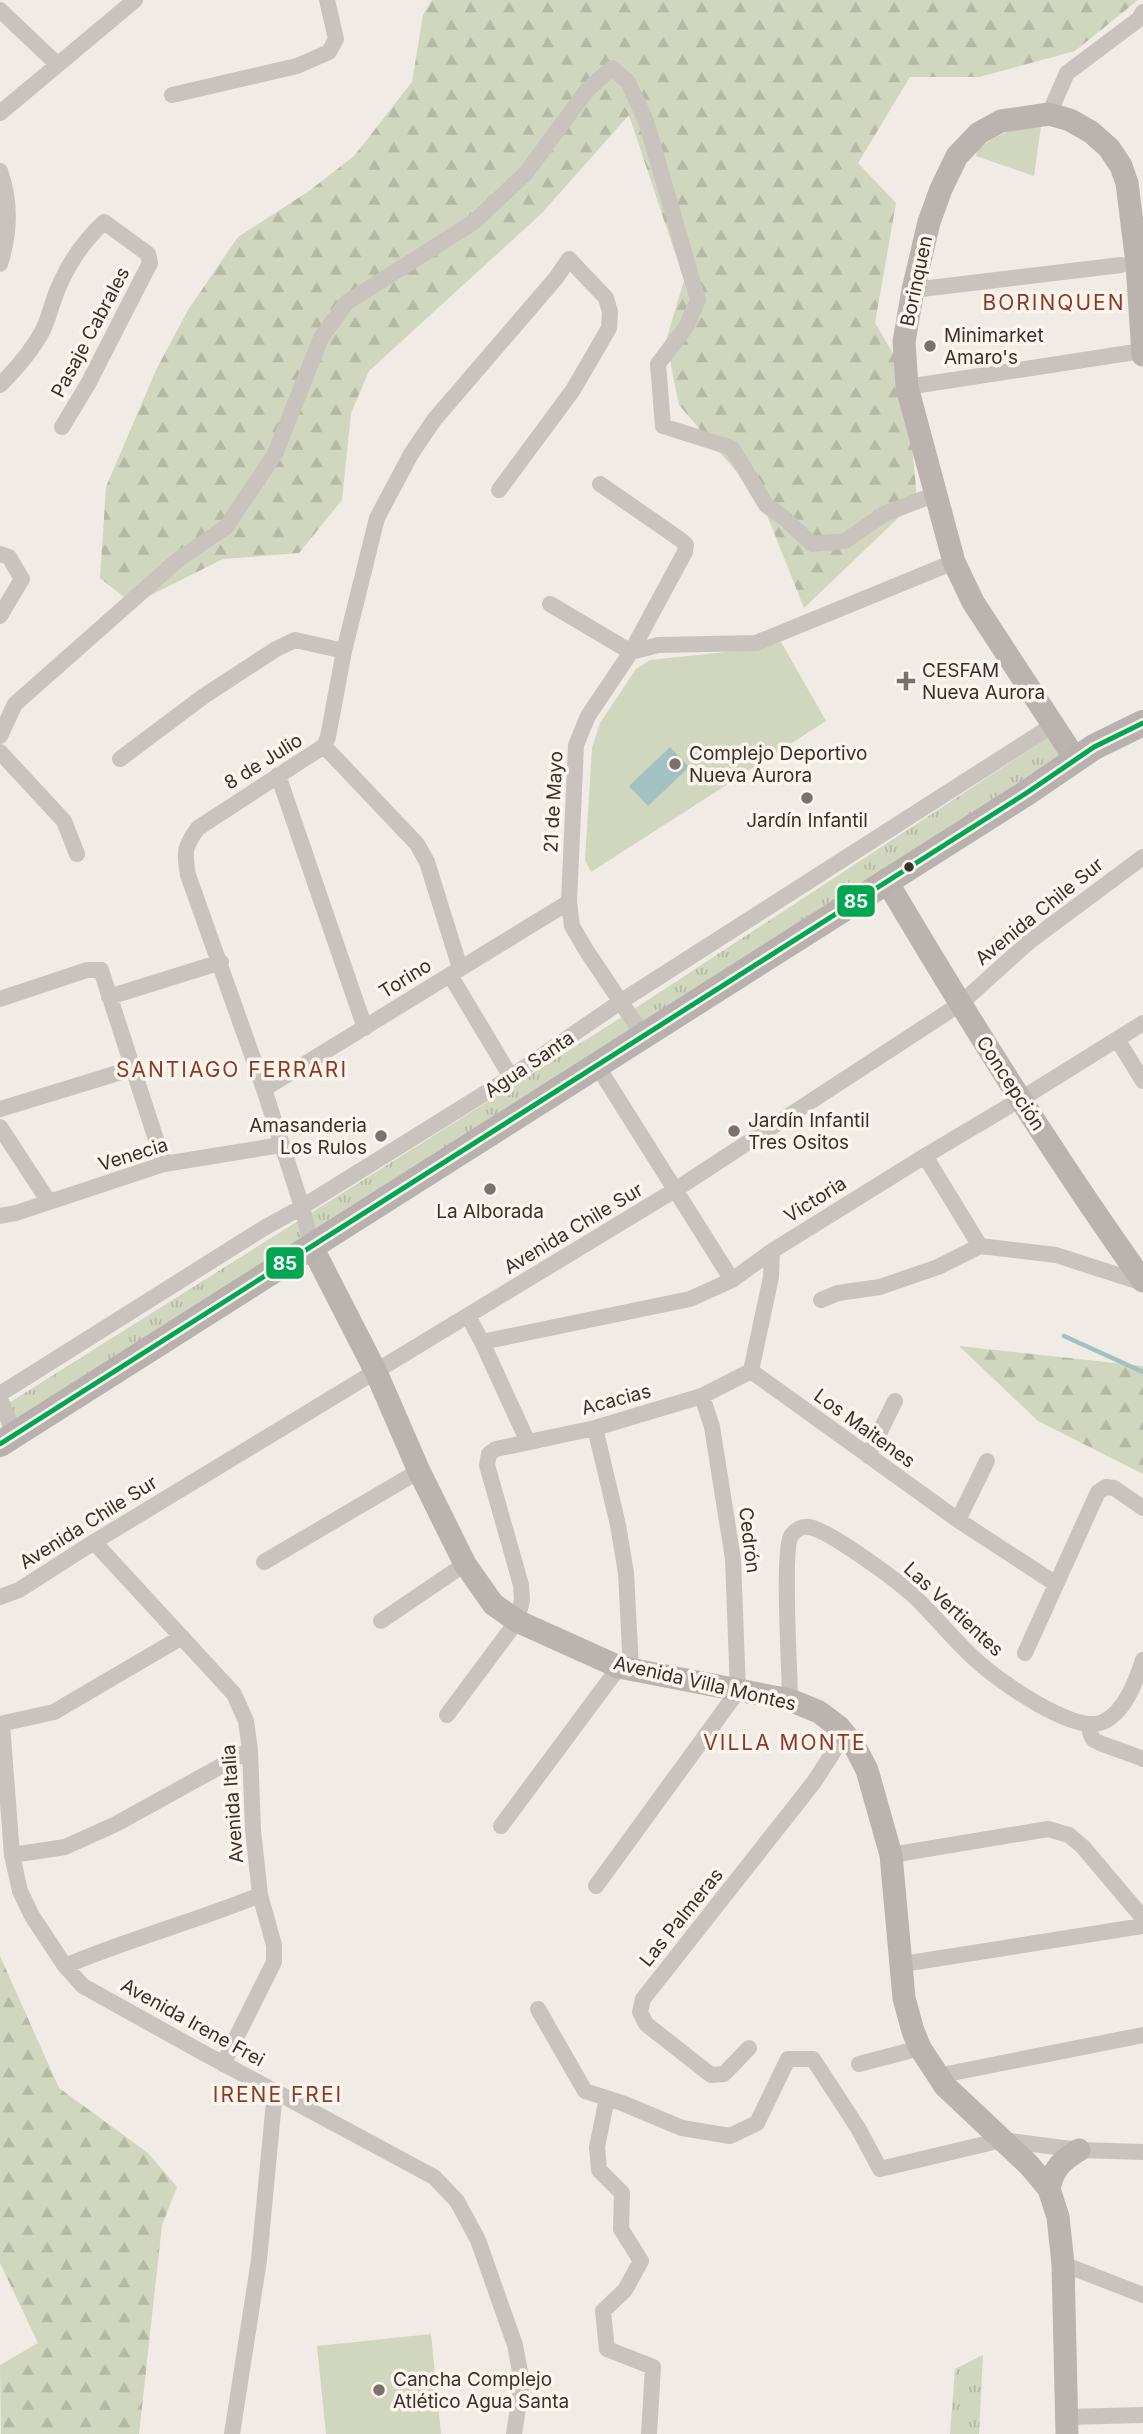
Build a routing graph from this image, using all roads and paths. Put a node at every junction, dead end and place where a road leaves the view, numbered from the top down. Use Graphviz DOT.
graph roads {
  1 [pos="135,0"];
  2 [pos="327,0"];
  3 [pos="0,10"];
  4 [pos="1143,12"];
  5 [pos="57,64"];
  6 [pos="172,95"];
  7 [pos="0,113"];
  8 [pos="1049,114"];
  9 [pos="0,171"];
  10 [pos="0,264"];
  11 [pos="1121,265"];
  12 [pos="913,290"];
  13 [pos="1142,353"];
  14 [pos="0,385"];
  15 [pos="906,387"];
  16 [pos="62,427"];
  17 [pos="600,484"];
  18 [pos="499,489"];
  19 [pos="936,494"];
  20 [pos="0,554"];
  21 [pos="954,562"];
  22 [pos="550,604"];
  23 [pos="0,617"];
  24 [pos="344,651"];
  25 [pos="631,652"];
  26 [pos="1143,723"];
  27 [pos="1053,725"];
  28 [pos="0,736"];
  29 [pos="324,746"];
  30 [pos="0,752"];
  31 [pos="120,759"];
  32 [pos="1076,760"];
  33 [pos="278,775"];
  34 [pos="77,854"];
  35 [pos="1143,857"];
  36 [pos="886,880"];
  37 [pos="569,902"];
  38 [pos="221,962"];
  39 [pos="455,971"];
  40 [pos="108,997"];
  41 [pos="0,999"];
  42 [pos="620,1002"];
  43 [pos="960,1004"];
  44 [pos="1143,1023"];
  45 [pos="365,1028"];
  46 [pos="643,1035"];
  47 [pos="1116,1039"];
  48 [pos="596,1065"];
  49 [pos="131,1069"];
  50 [pos="511,1077"];
  51 [pos="1143,1081"];
  52 [pos="264,1089"];
  53 [pos="1021,1099"];
  54 [pos="0,1109"];
  55 [pos="0,1126"];
  56 [pos="281,1145"];
  57 [pos="925,1156"];
  58 [pos="164,1164"];
  59 [pos="675,1190"];
  60 [pos="49,1202"];
  61 [pos="302,1207"];
  62 [pos="0,1216"];
  63 [pos="980,1246"];
  64 [pos="312,1247"];
  65 [pos="772,1251"];
  66 [pos="732,1280"];
  67 [pos="1143,1282"];
  68 [pos="821,1300"];
  69 [pos="468,1316"];
  70 [pos="482,1342"];
  71 [pos="751,1371"];
  72 [pos="376,1372"];
  73 [pos="0,1396"];
  74 [pos="702,1396"];
  75 [pos="895,1401"];
  76 [pos="595,1428"];
  77 [pos="7,1439"];
  78 [pos="527,1440"];
  79 [pos="868,1456"];
  80 [pos="987,1461"];
  81 [pos="419,1471"];
  82 [pos="1143,1508"];
  83 [pos="958,1520"];
  84 [pos="94,1542"];
  85 [pos="264,1562"];
  86 [pos="465,1564"];
  87 [pos="1056,1584"];
  88 [pos="0,1597"];
  89 [pos="381,1621"];
  90 [pos="517,1621"];
  91 [pos="182,1637"];
  92 [pos="1026,1653"];
  93 [pos="1143,1661"];
  94 [pos="625,1668"];
  95 [pos="738,1691"];
  96 [pos="790,1700"];
  97 [pos="447,1715"];
  98 [pos="1,1724"];
  99 [pos="1089,1724"];
  100 [pos="845,1734"];
  101 [pos="250,1750"];
  102 [pos="1143,1759"];
  103 [pos="501,1826"];
  104 [pos="5,1827"];
  105 [pos="891,1855"];
  106 [pos="12,1856"];
  107 [pos="596,1886"];
  108 [pos="260,1895"];
  109 [pos="1143,1918"];
  110 [pos="1143,1926"];
  111 [pos="903,1964"];
  112 [pos="65,1966"];
  113 [pos="538,2009"];
  114 [pos="1143,2035"];
  115 [pos="749,2048"];
  116 [pos="920,2048"];
  117 [pos="223,2064"];
  118 [pos="859,2064"];
  119 [pos="937,2076"];
  120 [pos="275,2091"];
  121 [pos="607,2098"];
  122 [pos="1002,2140"];
  123 [pos="1079,2150"];
  124 [pos="1143,2152"];
  125 [pos="1049,2189"];
  126 [pos="1063,2264"];
  127 [pos="1143,2295"];
  128 [pos="1143,2415"];
  129 [pos="1067,2426"];
  130 [pos="232,2434"];
  131 [pos="514,2434"];
  132 [pos="649,2434"];
  1 -- 5 [label="street"];
  2 -- 6 [label="street"];
  3 -- 5 [label="street"];
  4 -- 8 [label="street"];
  5 -- 7 [label="street"];
  8 -- 12 [label="street, Borinquen"];
  8 -- 13 [label="street, Borinquen"];
  9 -- 10 [label="street"];
  11 -- 12 [label="street"];
  12 -- 15 [label="street, Borinquen"];
  13 -- 15 [label="street"];
  14 -- 16 [label="street, Pasaje Cabrales"];
  15 -- 19 [label="street, Borinquen"];
  17 -- 25 [label="street, 21 de Mayo"];
  18 -- 24 [label="street, 8 de Julio"];
  19 -- 21 [label="street, Borinquen"];
  19 -- 28 [label="street"];
  20 -- 23 [label="street"];
  21 -- 25 [label="street"];
  21 -- 27 [label="street, Borinquen"];
  22 -- 25 [label="street"];
  24 -- 29 [label="street, 8 de Julio"];
  24 -- 31 [label="street"];
  25 -- 37 [label="street, 21 de Mayo"];
  26 -- 32 [label="main road, Agua Santa"];
  27 -- 32 [label="street, Borinquen"];
  27 -- 42 [label="street, Agua Santa"];
  29 -- 33 [label="street, 8 de Julio"];
  29 -- 39 [label="street"];
  30 -- 34 [label="street"];
  32 -- 36 [label="main road, Agua Santa"];
  33 -- 38 [label="street, 8 de Julio"];
  33 -- 45 [label="street"];
  35 -- 43 [label="street, Avenida Chile Sur"];
  36 -- 43 [label="street, Concepción"];
  36 -- 46 [label="main road, Agua Santa"];
  37 -- 39 [label="street, Torino"];
  37 -- 42 [label="street, 21 de Mayo"];
  38 -- 40 [label="street"];
  38 -- 52 [label="street, 8 de Julio"];
  39 -- 45 [label="street, Torino"];
  39 -- 50 [label="street"];
  40 -- 41 [label="street"];
  40 -- 49 [label="street"];
  42 -- 46 [label="street, 21 de Mayo"];
  42 -- 50 [label="street, Agua Santa"];
  43 -- 53 [label="street, Concepción"];
  43 -- 59 [label="street, Avenida Chile Sur"];
  44 -- 47 [label="street, Victoria"];
  45 -- 52 [label="street, Torino"];
  46 -- 48 [label="main road, Agua Santa"];
  47 -- 51 [label="street"];
  47 -- 53 [label="street, Victoria"];
  48 -- 59 [label="street"];
  48 -- 64 [label="main road, Agua Santa"];
  49 -- 54 [label="street"];
  49 -- 58 [label="street"];
  50 -- 61 [label="street, Agua Santa"];
  52 -- 56 [label="street, 8 de Julio"];
  53 -- 57 [label="street, Victoria"];
  53 -- 67 [label="street, Concepción"];
  55 -- 60 [label="street"];
  56 -- 58 [label="street, Venecia"];
  56 -- 61 [label="street, 8 de Julio"];
  57 -- 63 [label="street"];
  57 -- 65 [label="street, Victoria"];
  58 -- 60 [label="street, Venecia"];
  59 -- 66 [label="street"];
  59 -- 69 [label="street, Avenida Chile Sur"];
  60 -- 62 [label="street, Venecia"];
  61 -- 64 [label="street, 8 de Julio"];
  61 -- 73 [label="street, Agua Santa"];
  63 -- 67 [label="street"];
  63 -- 68 [label="street"];
  64 -- 72 [label="street, Avenida Villa Montes"];
  64 -- 77 [label="main road, Agua Santa"];
  65 -- 66 [label="street, Victoria"];
  65 -- 71 [label="street"];
  66 -- 70 [label="street, Victoria"];
  69 -- 70 [label="street"];
  69 -- 72 [label="street, Avenida Chile Sur"];
  70 -- 78 [label="street"];
  71 -- 74 [label="street, Acacias"];
  71 -- 79 [label="street, Los Maitenes"];
  72 -- 81 [label="street, Avenida Villa Montes"];
  72 -- 84 [label="street, Avenida Chile Sur"];
  73 -- 77 [label="street, Agua Santa"];
  74 -- 76 [label="street, Acacias"];
  74 -- 95 [label="street, Cedrón"];
  75 -- 79 [label="street"];
  76 -- 78 [label="street, Acacias"];
  76 -- 94 [label="street"];
  78 -- 90 [label="street, Acacias"];
  79 -- 83 [label="street, Los Maitenes"];
  80 -- 83 [label="street"];
  81 -- 85 [label="street"];
  81 -- 86 [label="street, Avenida Villa Montes"];
  82 -- 87 [label="street"];
  83 -- 87 [label="street, Los Maitenes"];
  84 -- 88 [label="street, Avenida Chile Sur"];
  84 -- 91 [label="street, Avenida Italia"];
  86 -- 89 [label="street"];
  86 -- 90 [label="street, Avenida Villa Montes"];
  87 -- 92 [label="street"];
  90 -- 94 [label="street, Avenida Villa Montes"];
  90 -- 97 [label="street"];
  91 -- 98 [label="street"];
  91 -- 101 [label="street, Avenida Italia"];
  93 -- 99 [label="street"];
  94 -- 95 [label="street, Avenida Villa Montes"];
  94 -- 103 [label="street"];
  95 -- 96 [label="street, Avenida Villa Montes"];
  95 -- 107 [label="street"];
  96 -- 99 [label="street, Las Vertientes"];
  96 -- 100 [label="street, Avenida Villa Montes"];
  98 -- 104 [label="street, Avenida Irene Frei"];
  99 -- 102 [label="street"];
  100 -- 105 [label="street, Avenida Villa Montes"];
  100 -- 115 [label="street, Las Palmeras"];
  101 -- 106 [label="street"];
  101 -- 108 [label="street, Avenida Italia"];
  104 -- 106 [label="street, Avenida Irene Frei"];
  105 -- 109 [label="street"];
  105 -- 111 [label="street, Avenida Villa Montes"];
  106 -- 112 [label="street, Avenida Irene Frei"];
  108 -- 112 [label="street"];
  108 -- 117 [label="street, Avenida Italia"];
  110 -- 111 [label="street"];
  111 -- 116 [label="street, Avenida Villa Montes"];
  112 -- 117 [label="street, Avenida Irene Frei"];
  113 -- 121 [label="street"];
  114 -- 119 [label="street"];
  116 -- 118 [label="street"];
  116 -- 119 [label="street, Avenida Villa Montes"];
  117 -- 120 [label="street, Avenida Irene Frei"];
  119 -- 122 [label="street, Avenida Villa Montes"];
  120 -- 130 [label="street"];
  120 -- 131 [label="street, Avenida Irene Frei"];
  121 -- 122 [label="street"];
  121 -- 132 [label="street"];
  122 -- 123 [label="street"];
  122 -- 125 [label="street, Avenida Villa Montes"];
  123 -- 124 [label="street"];
  123 -- 125 [label="street"];
  125 -- 126 [label="street"];
  126 -- 127 [label="street"];
  126 -- 129 [label="street"];
  128 -- 129 [label="street"];
}
